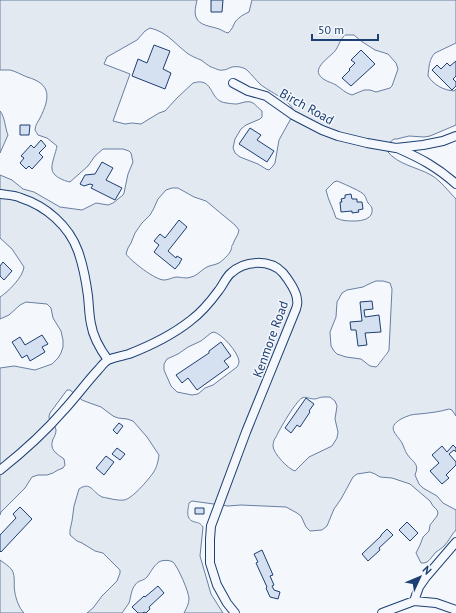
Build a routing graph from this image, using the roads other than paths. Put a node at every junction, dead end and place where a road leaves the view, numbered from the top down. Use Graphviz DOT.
graph roads {
  1 [pos="233,83"];
  2 [pos="456,136"];
  3 [pos="396,148"];
  4 [pos="456,184"];
  5 [pos="0,194"];
  6 [pos="108,360"];
  7 [pos="0,470"];
  8 [pos="456,542"];
  9 [pos="414,601"];
  10 [pos="456,610"];
  11 [pos="235,613"];
  12 [pos="382,613"];
  1 -- 3 [label="street, Birch Road"];
  2 -- 3 [label="street, Birch Road"];
  3 -- 4 [label="street, Birch Road"];
  5 -- 6 [label="street"];
  6 -- 7 [label="street"];
  6 -- 11 [label="street, Kenmore Road"];
  8 -- 9 [label="street"];
  9 -- 10 [label="street"];
  9 -- 12 [label="street"];
}
